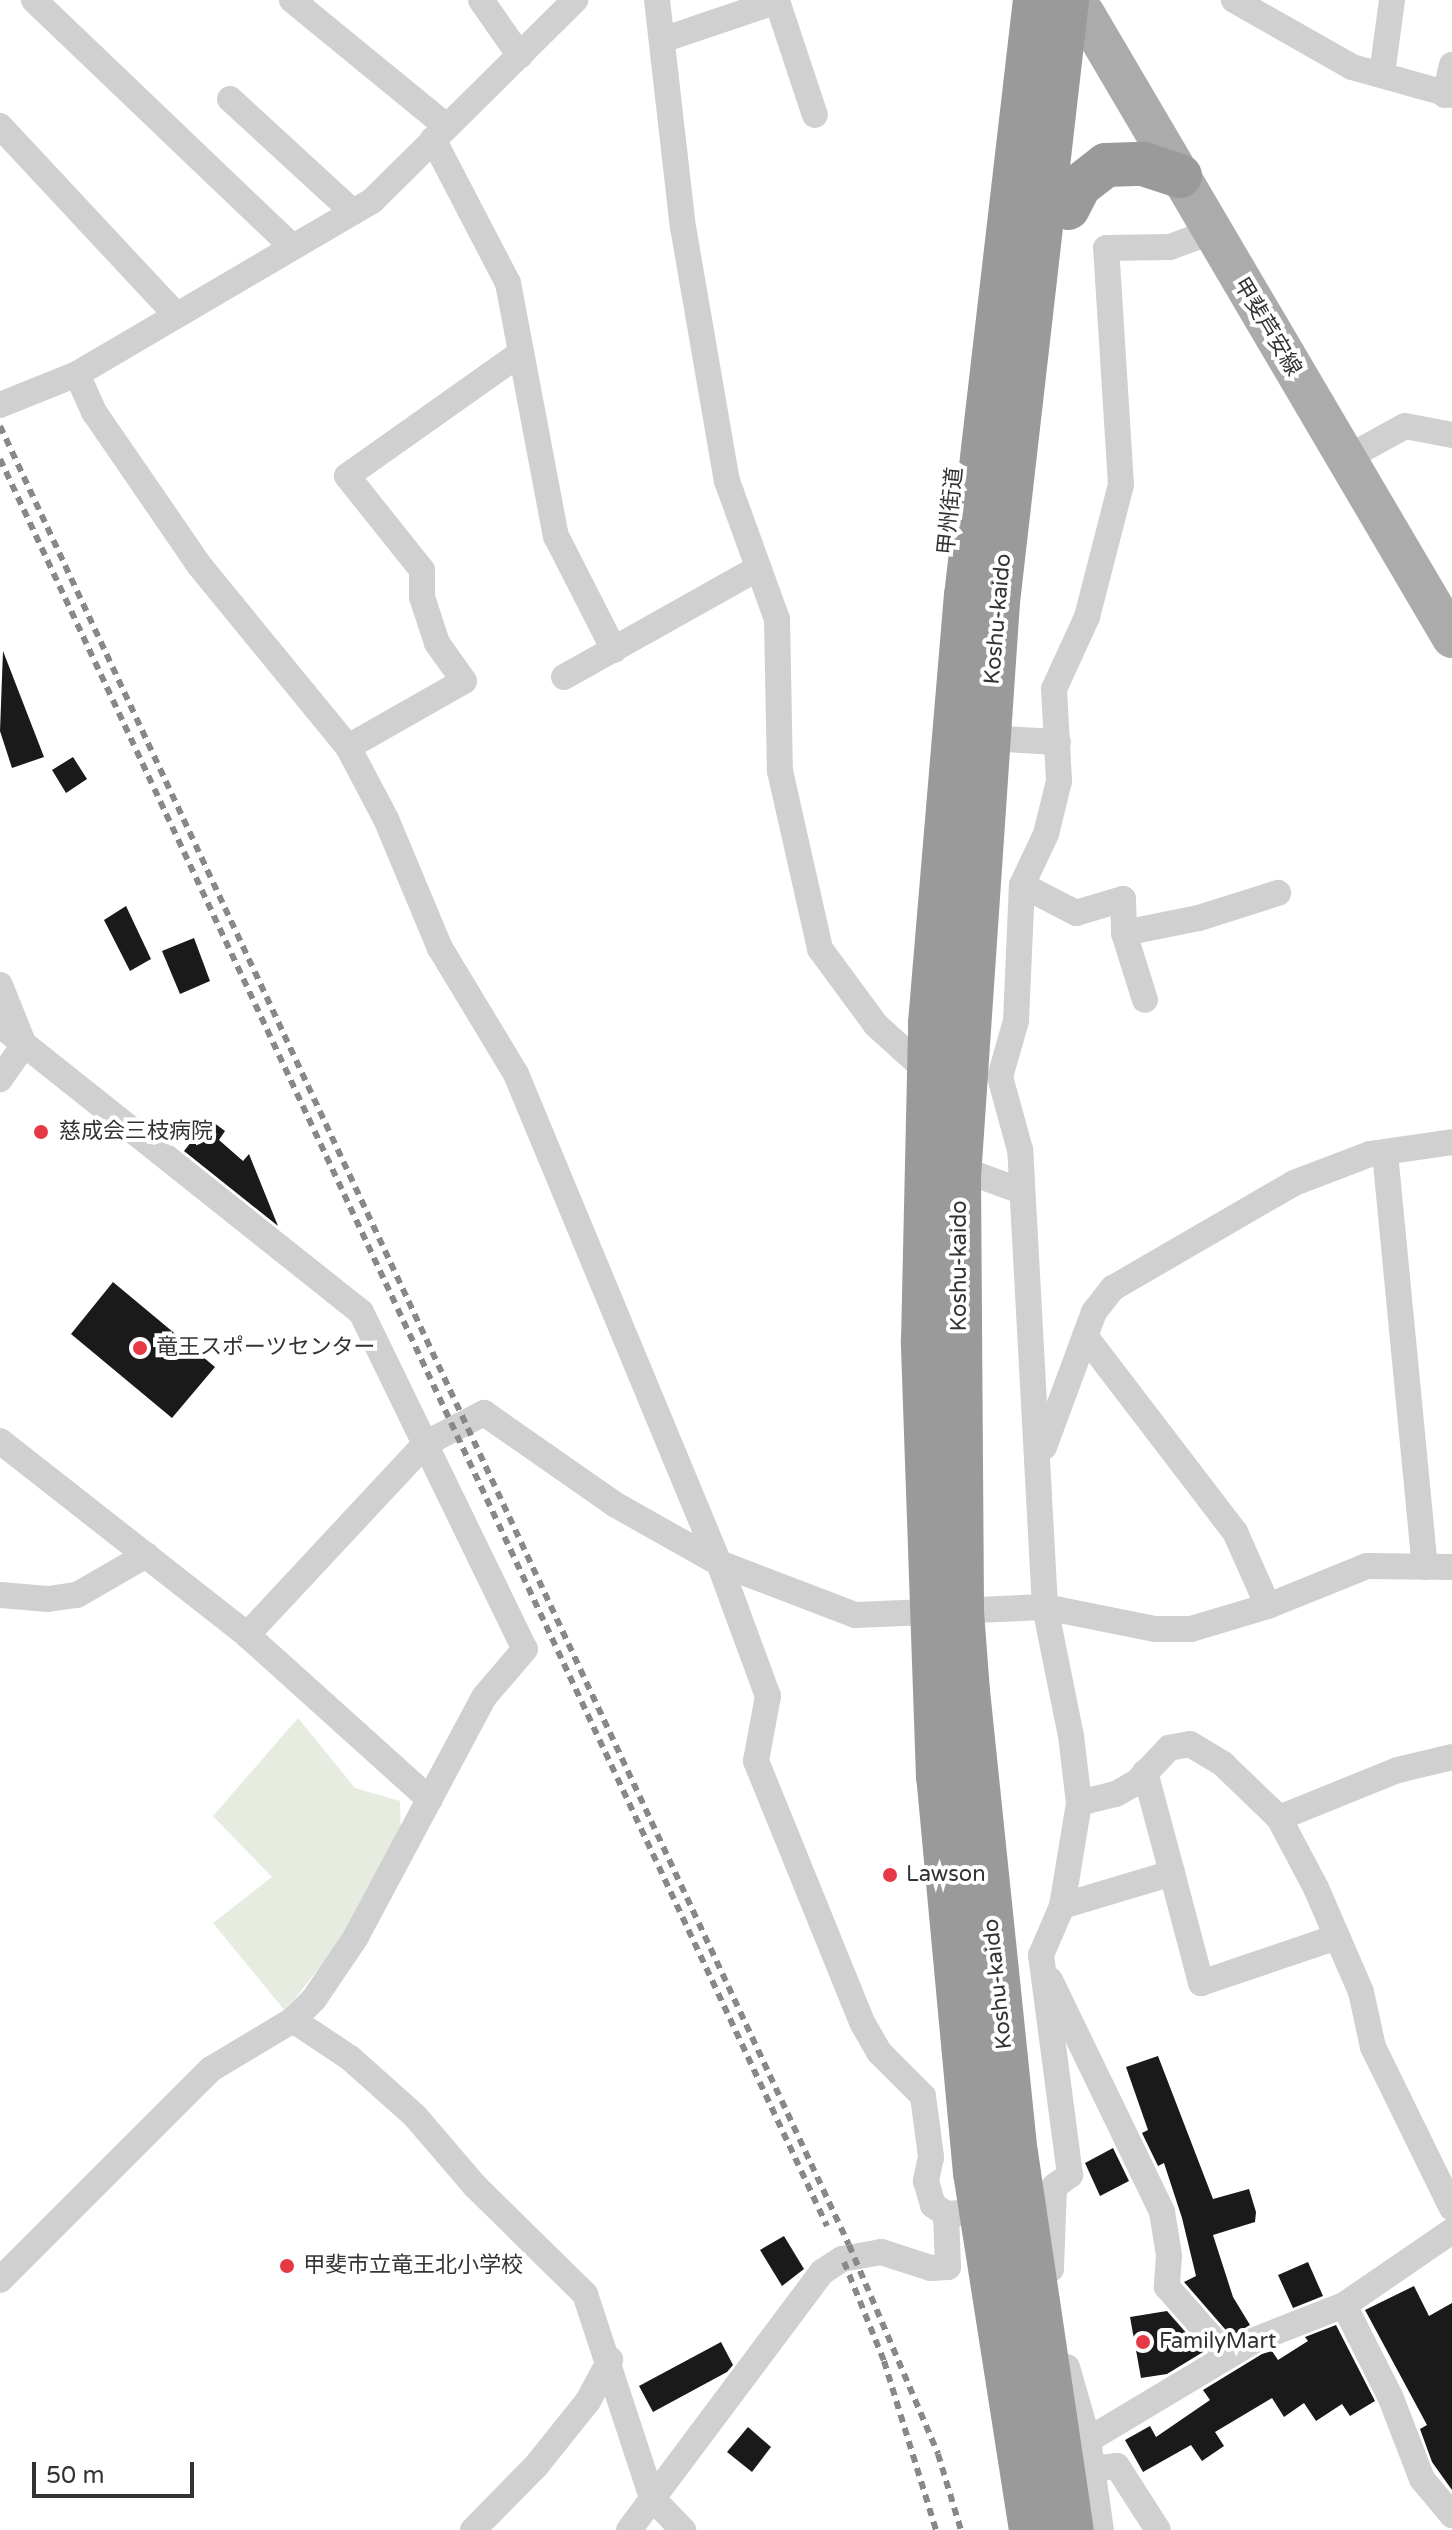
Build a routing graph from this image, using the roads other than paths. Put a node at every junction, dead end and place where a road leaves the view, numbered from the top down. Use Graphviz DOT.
graph roads {
  1 [pos="34,0"];
  2 [pos="292,0"];
  3 [pos="481,0"];
  4 [pos="575,0"];
  5 [pos="657,0"];
  6 [pos="1007,0"];
  7 [pos="1035,0"];
  8 [pos="1234,0"];
  9 [pos="1392,0"];
  10 [pos="1079,4"];
  11 [pos="665,39"];
  12 [pos="520,56"];
  13 [pos="1452,65"];
  14 [pos="1382,74"];
  15 [pos="1449,95"];
  16 [pos="230,99"];
  17 [pos="815,115"];
  18 [pos="0,126"];
  19 [pos="440,133"];
  20 [pos="1180,176"];
  21 [pos="1068,208"];
  22 [pos="353,212"];
  23 [pos="1211,232"];
  24 [pos="291,246"];
  25 [pos="176,315"];
  26 [pos="521,353"];
  27 [pos="77,374"];
  28 [pos="0,405"];
  29 [pos="1452,435"];
  30 [pos="1345,459"];
  31 [pos="758,568"];
  32 [pos="982,599"];
  33 [pos="1452,638"];
  34 [pos="614,650"];
  35 [pos="564,677"];
  36 [pos="1003,739"];
  37 [pos="1058,742"];
  38 [pos="348,747"];
  39 [pos="1022,885"];
  40 [pos="1278,893"];
  41 [pos="1124,933"];
  42 [pos="0,985"];
  43 [pos="1145,1000"];
  44 [pos="930,1023"];
  45 [pos="0,1025"];
  46 [pos="24,1045"];
  47 [pos="0,1079"];
  48 [pos="946,1082"];
  49 [pos="1452,1142"];
  50 [pos="1385,1153"];
  51 [pos="959,1177"];
  52 [pos="1021,1191"];
  53 [pos="1085,1336"];
  54 [pos="0,1441"];
  55 [pos="425,1444"];
  56 [pos="1039,1459"];
  57 [pos="146,1555"];
  58 [pos="719,1563"];
  59 [pos="1425,1567"];
  60 [pos="1452,1567"];
  61 [pos="0,1595"];
  62 [pos="1268,1606"];
  63 [pos="1045,1607"];
  64 [pos="947,1613"];
  65 [pos="247,1635"];
  66 [pos="1452,1757"];
  67 [pos="1145,1772"];
  68 [pos="430,1800"];
  69 [pos="1079,1803"];
  70 [pos="1279,1818"];
  71 [pos="1172,1873"];
  72 [pos="1062,1906"];
  73 [pos="1337,1937"];
  74 [pos="1041,1961"];
  75 [pos="293,2020"];
  76 [pos="1041,2197"];
  77 [pos="1452,2208"];
  78 [pos="964,2214"];
  79 [pos="1452,2231"];
  80 [pos="0,2280"];
  81 [pos="1344,2305"];
  82 [pos="1227,2355"];
  83 [pos="610,2360"];
  84 [pos="1080,2452"];
  85 [pos="652,2498"];
  86 [pos="1452,2515"];
  87 [pos="473,2530"];
  88 [pos="629,2530"];
  89 [pos="683,2530"];
  90 [pos="1031,2530"];
  91 [pos="1072,2530"];
  92 [pos="1101,2530"];
  93 [pos="1158,2530"];
  1 -- 24 [label="street"];
  2 -- 19 [label="street"];
  3 -- 12 [label="street"];
  4 -- 12 [label="street"];
  5 -- 11 [label="street"];
  6 -- 44 [label="highway, 甲州街道"];
  7 -- 32 [label="highway, Koshu-kaido"];
  8 -- 14 [label="street"];
  9 -- 14 [label="street"];
  10 -- 20 [label="main road, 甲斐芦安線"];
  10 -- 21 [label="highway"];
  10 -- 32 [label="highway, Koshu-kaido"];
  11 -- 17 [label="street"];
  11 -- 31 [label="street"];
  12 -- 19 [label="street"];
  13 -- 15 [label="street"];
  14 -- 15 [label="street"];
  16 -- 22 [label="street"];
  18 -- 25 [label="street"];
  19 -- 22 [label="street"];
  19 -- 26 [label="street"];
  20 -- 21 [label="highway"];
  20 -- 23 [label="main road, 甲斐芦安線"];
  21 -- 36 [label="highway"];
  22 -- 24 [label="street"];
  23 -- 30 [label="main road, 甲斐芦安線"];
  23 -- 37 [label="street"];
  24 -- 25 [label="street"];
  25 -- 27 [label="street"];
  26 -- 34 [label="street"];
  26 -- 38 [label="street"];
  27 -- 28 [label="street"];
  27 -- 38 [label="street"];
  29 -- 30 [label="street"];
  30 -- 33 [label="main road, 甲斐芦安線"];
  31 -- 34 [label="street"];
  31 -- 48 [label="street"];
  32 -- 44 [label="highway, Koshu-kaido"];
  32 -- 48 [label="highway, Koshu-kaido"];
  34 -- 35 [label="street"];
  36 -- 37 [label="street"];
  36 -- 48 [label="highway"];
  37 -- 39 [label="street"];
  38 -- 58 [label="street"];
  39 -- 41 [label="street"];
  39 -- 52 [label="street"];
  40 -- 41 [label="street"];
  41 -- 43 [label="street"];
  42 -- 46 [label="street"];
  44 -- 48 [label="highway, Koshu-kaido"];
  45 -- 46 [label="street"];
  46 -- 47 [label="street"];
  46 -- 55 [label="street"];
  48 -- 51 [label="highway, Koshu-kaido"];
  48 -- 64 [label="highway, Koshu-kaido"];
  49 -- 50 [label="street"];
  50 -- 53 [label="street"];
  50 -- 59 [label="street"];
  51 -- 52 [label="street"];
  51 -- 64 [label="highway, Koshu-kaido"];
  52 -- 56 [label="street"];
  53 -- 56 [label="street"];
  53 -- 62 [label="street"];
  54 -- 57 [label="street"];
  55 -- 58 [label="street"];
  55 -- 65 [label="street"];
  55 -- 68 [label="street"];
  56 -- 63 [label="street"];
  57 -- 61 [label="street"];
  57 -- 65 [label="street"];
  58 -- 64 [label="street"];
  58 -- 78 [label="street"];
  59 -- 60 [label="street"];
  59 -- 62 [label="street"];
  62 -- 63 [label="street"];
  63 -- 64 [label="street"];
  63 -- 69 [label="street"];
  64 -- 76 [label="highway, Koshu-kaido"];
  64 -- 78 [label="highway, Koshu-kaido"];
  65 -- 68 [label="street"];
  66 -- 70 [label="street"];
  67 -- 69 [label="street"];
  67 -- 70 [label="street"];
  67 -- 71 [label="street"];
  68 -- 75 [label="street"];
  69 -- 72 [label="street"];
  70 -- 73 [label="street"];
  71 -- 72 [label="street"];
  71 -- 73 [label="street"];
  72 -- 74 [label="street"];
  73 -- 77 [label="street"];
  74 -- 76 [label="street"];
  74 -- 82 [label="street"];
  75 -- 80 [label="street"];
  75 -- 83 [label="street"];
  76 -- 78 [label="street"];
  76 -- 84 [label="highway, Koshu-kaido"];
  78 -- 85 [label="street"];
  78 -- 90 [label="highway, Koshu-kaido"];
  79 -- 81 [label="street"];
  81 -- 82 [label="street"];
  81 -- 86 [label="street"];
  82 -- 84 [label="street"];
  83 -- 85 [label="street"];
  83 -- 87 [label="street"];
  84 -- 91 [label="highway, Koshu-kaido"];
  84 -- 92 [label="street"];
  84 -- 93 [label="street"];
  85 -- 88 [label="street"];
  85 -- 89 [label="street"];
}
